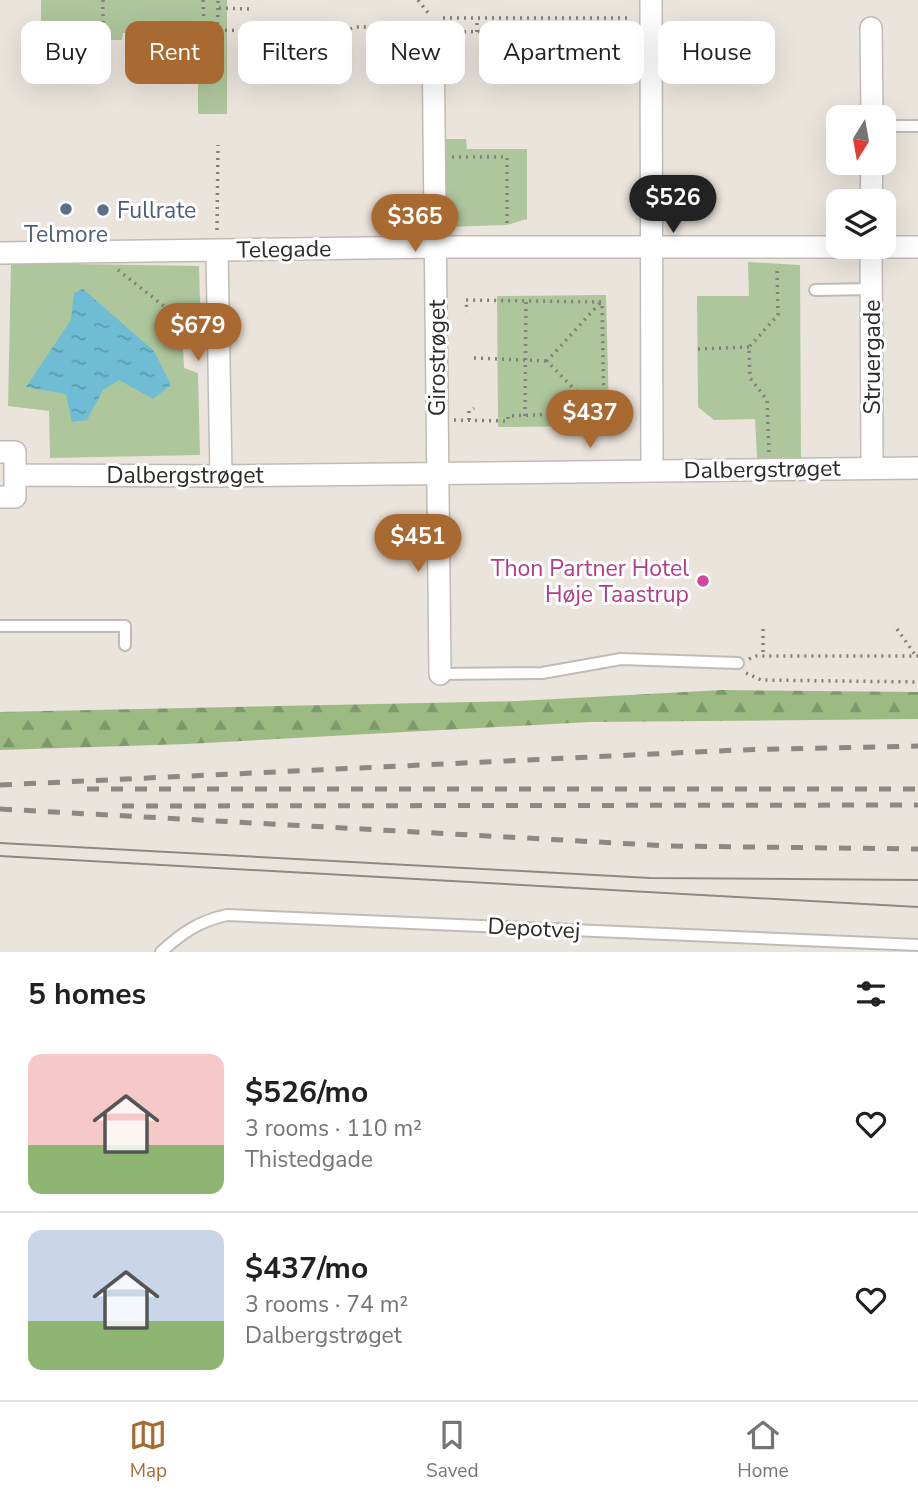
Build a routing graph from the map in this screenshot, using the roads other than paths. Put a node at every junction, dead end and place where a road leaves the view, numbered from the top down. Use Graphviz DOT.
graph roads {
  1 [pos="651,16"];
  2 [pos="872,28"];
  3 [pos="434,84"];
  4 [pos="872,105"];
  5 [pos="896,125"];
  6 [pos="918,126"];
  7 [pos="436,247"];
  8 [pos="652,247"];
  9 [pos="826,247"];
  10 [pos="896,247"];
  11 [pos="918,247"];
  12 [pos="217,250"];
  13 [pos="0,253"];
  14 [pos="872,259"];
  15 [pos="871,289"];
  16 [pos="815,290"];
  17 [pos="0,452"];
  18 [pos="872,468"];
  19 [pos="918,468"];
  20 [pos="652,470"];
  21 [pos="438,474"];
  22 [pos="15,475"];
  23 [pos="221,476"];
  24 [pos="0,498"];
  25 [pos="0,625"];
  26 [pos="125,645"];
  27 [pos="738,663"];
  28 [pos="440,674"];
  29 [pos="918,945"];
  30 [pos="161,952"];
  1 -- 8 [label="street"];
  2 -- 4 [label="street"];
  3 -- 7 [label="street, Girostrøget"];
  5 -- 6 [label="lane"];
  7 -- 8 [label="street, Telegade"];
  7 -- 12 [label="street, Telegade"];
  7 -- 21 [label="street, Girostrøget"];
  8 -- 9 [label="street, Telegade"];
  8 -- 20 [label="street"];
  10 -- 11 [label="street, Telegade"];
  12 -- 13 [label="street, Telegade"];
  12 -- 23 [label="street"];
  14 -- 15 [label="street, Struergade"];
  15 -- 16 [label="lane"];
  15 -- 18 [label="street, Struergade"];
  17 -- 22 [label="street"];
  18 -- 19 [label="street, Dalbergstrøget"];
  18 -- 20 [label="street, Dalbergstrøget"];
  20 -- 21 [label="street, Dalbergstrøget"];
  21 -- 23 [label="street, Dalbergstrøget"];
  21 -- 28 [label="street"];
  22 -- 23 [label="street, Dalbergstrøget"];
  22 -- 24 [label="street"];
  25 -- 26 [label="lane"];
  27 -- 28 [label="lane"];
  29 -- 30 [label="lane, Depotvej"];
}
